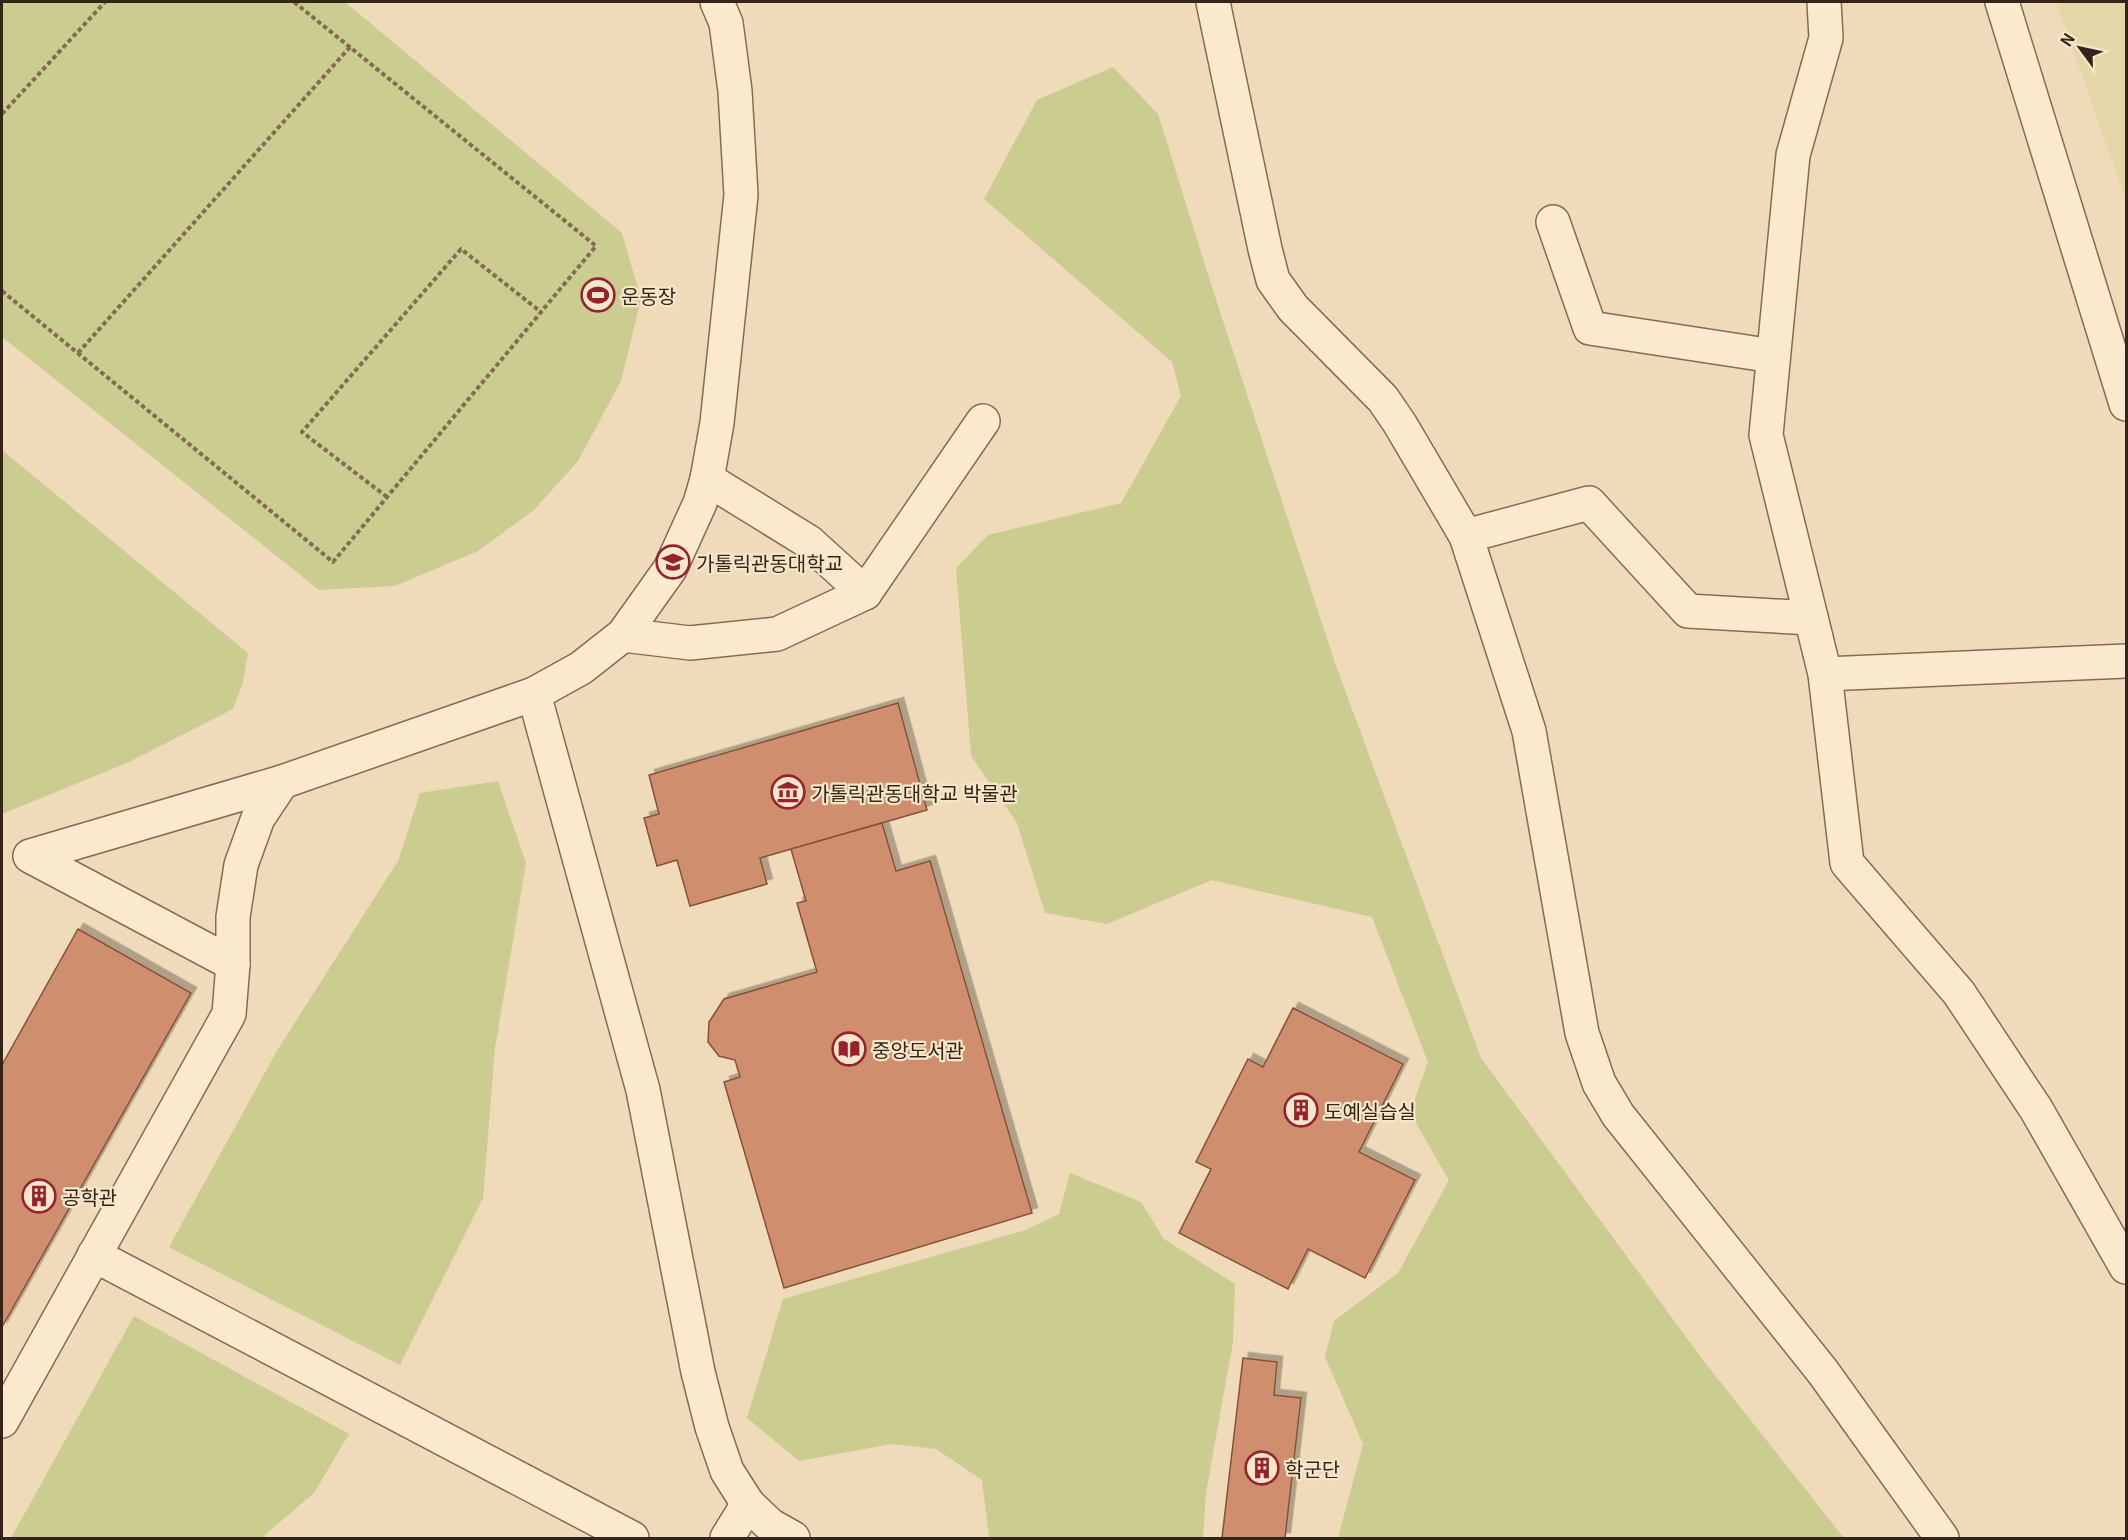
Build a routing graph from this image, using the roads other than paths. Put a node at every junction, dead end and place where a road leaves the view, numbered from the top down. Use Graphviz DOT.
graph roads {
  1 [pos="717,2"];
  2 [pos="1213,2"];
  3 [pos="1824,2"];
  4 [pos="2002,2"];
  5 [pos="1553,222"];
  6 [pos="1773,356"];
  7 [pos="2127,404"];
  8 [pos="983,421"];
  9 [pos="707,479"];
  10 [pos="1466,536"];
  11 [pos="865,593"];
  12 [pos="1811,618"];
  13 [pos="623,635"];
  14 [pos="2127,661"];
  15 [pos="1825,674"];
  16 [pos="534,694"];
  17 [pos="282,782"];
  18 [pos="233,964"];
  19 [pos="94,1256"];
  20 [pos="2127,1268"];
  21 [pos="2,1421"];
  22 [pos="748,1504"];
  23 [pos="632,1539"];
  24 [pos="727,1539"];
  25 [pos="793,1539"];
  26 [pos="1942,1539"];
  1 -- 9 [label="street"];
  2 -- 10 [label="street"];
  3 -- 6 [label="street"];
  4 -- 7 [label="street"];
  5 -- 6 [label="street"];
  6 -- 12 [label="street"];
  8 -- 11 [label="street"];
  9 -- 11 [label="street"];
  9 -- 13 [label="street"];
  10 -- 12 [label="street"];
  10 -- 26 [label="street"];
  11 -- 13 [label="street"];
  12 -- 15 [label="street"];
  13 -- 16 [label="street"];
  14 -- 15 [label="street"];
  15 -- 20 [label="street"];
  16 -- 17 [label="street"];
  16 -- 22 [label="street"];
  17 -- 18 [label="street"];
  17 -- 18 [label="street"];
  18 -- 19 [label="street"];
  19 -- 21 [label="street"];
  19 -- 23 [label="street"];
  22 -- 24 [label="street"];
  22 -- 25 [label="street"];
}
